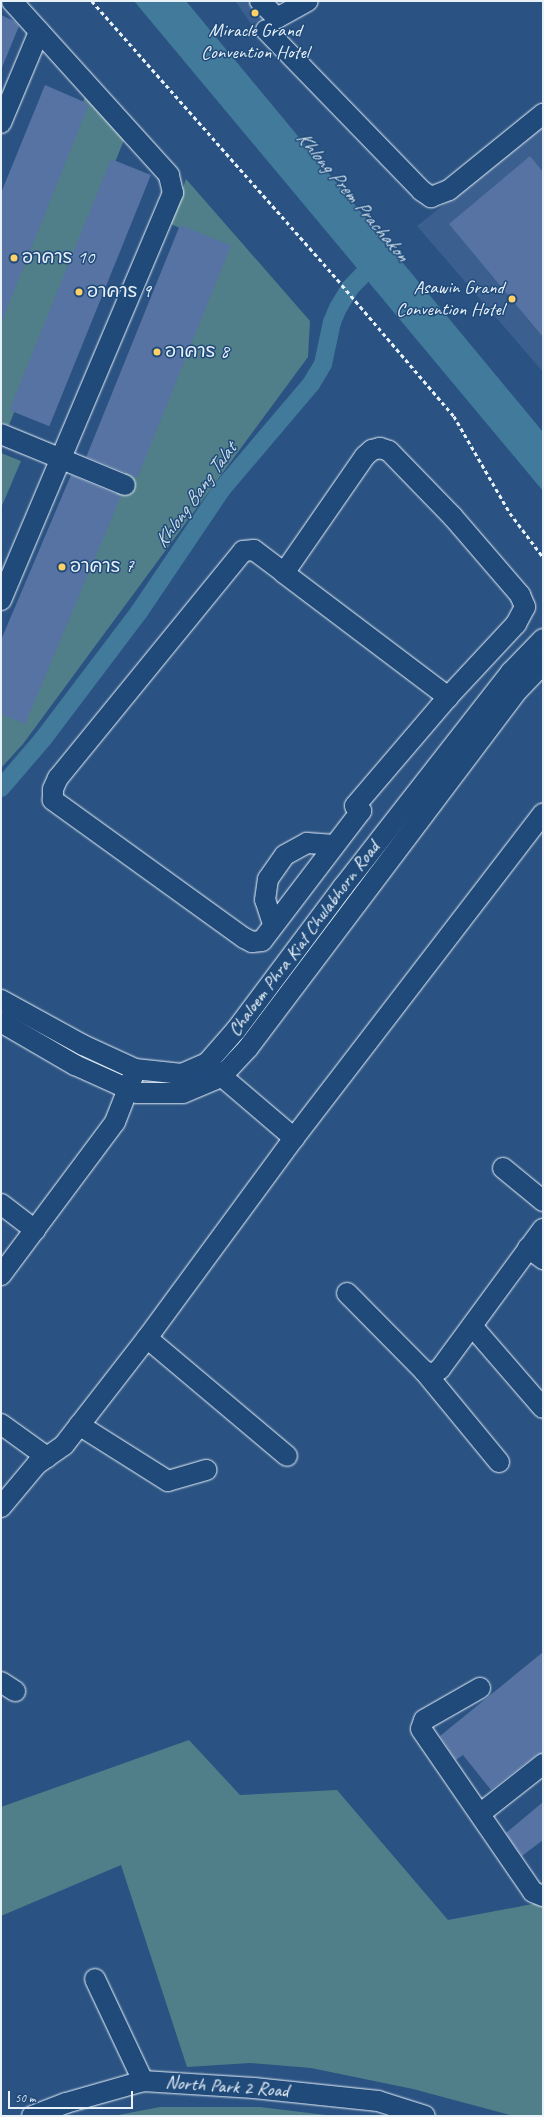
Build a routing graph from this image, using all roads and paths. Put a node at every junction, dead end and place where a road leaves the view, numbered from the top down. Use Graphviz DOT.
graph roads {
  1 [pos="12,1"];
  2 [pos="92,1"];
  3 [pos="260,1"];
  4 [pos="308,1"];
  5 [pos="266,30"];
  6 [pos="39,32"];
  7 [pos="543,114"];
  8 [pos="1,123"];
  9 [pos="543,130"];
  10 [pos="454,201"];
  11 [pos="1,434"];
  12 [pos="61,459"];
  13 [pos="125,485"];
  14 [pos="543,557"];
  15 [pos="284,573"];
  16 [pos="3,588"];
  17 [pos="543,639"];
  18 [pos="543,664"];
  19 [pos="448,697"];
  20 [pos="543,814"];
  21 [pos="334,845"];
  22 [pos="318,867"];
  23 [pos="343,887"];
  24 [pos="359,899"];
  25 [pos="273,924"];
  26 [pos="1,1000"];
  27 [pos="1,1022"];
  28 [pos="207,1063"];
  29 [pos="135,1069"];
  30 [pos="221,1077"];
  31 [pos="129,1089"];
  32 [pos="294,1138"];
  33 [pos="503,1168"];
  34 [pos="543,1201"];
  35 [pos="1,1204"];
  36 [pos="543,1229"];
  37 [pos="35,1230"];
  38 [pos="536,1254"];
  39 [pos="1,1275"];
  40 [pos="347,1293"];
  41 [pos="472,1326"];
  42 [pos="147,1338"];
  43 [pos="424,1371"];
  44 [pos="543,1408"];
  45 [pos="1,1424"];
  46 [pos="79,1425"];
  47 [pos="287,1456"];
  48 [pos="47,1457"];
  49 [pos="499,1462"];
  50 [pos="206,1470"];
  51 [pos="1,1507"];
  52 [pos="480,1688"];
  53 [pos="543,1764"];
  54 [pos="481,1813"];
  55 [pos="543,1896"];
  56 [pos="95,1979"];
  57 [pos="143,2081"];
  58 [pos="32,2116"];
  59 [pos="425,2116"];
  1 -- 6 [label="street"];
  2 -- 14 [label="path"];
  3 -- 4 [label="street"];
  5 -- 7 [label="street"];
  6 -- 8 [label="street"];
  6 -- 12 [label="street"];
  9 -- 10 [label="street"];
  11 -- 12 [label="street"];
  12 -- 13 [label="street"];
  12 -- 16 [label="street"];
  15 -- 19 [label="street"];
  15 -- 19 [label="street"];
  15 -- 25 [label="street"];
  17 -- 23 [label="street, Chaloem Phra Kiat Chulabhorn Road"];
  18 -- 24 [label="street, Chaloem Phra Kiat Chulabhorn Road"];
  19 -- 21 [label="street"];
  20 -- 32 [label="street"];
  21 -- 22 [label="street"];
  21 -- 25 [label="street"];
  22 -- 23 [label="street"];
  22 -- 25 [label="street"];
  23 -- 24 [label="street"];
  23 -- 28 [label="street, Chaloem Phra Kiat Chulabhorn Road"];
  24 -- 30 [label="street, Chaloem Phra Kiat Chulabhorn Road"];
  26 -- 29 [label="street, Chaloem Phra Kiat Chulabhorn Road"];
  27 -- 31 [label="street, Chaloem Phra Kiat Chulabhorn Road"];
  28 -- 29 [label="street, Chaloem Phra Kiat Chulabhorn Road"];
  28 -- 30 [label="street"];
  29 -- 31 [label="street"];
  30 -- 31 [label="street, Chaloem Phra Kiat Chulabhorn Road"];
  30 -- 32 [label="street"];
  31 -- 37 [label="street"];
  32 -- 42 [label="street"];
  33 -- 34 [label="street"];
  35 -- 37 [label="street"];
  36 -- 38 [label="street"];
  37 -- 39 [label="street"];
  38 -- 41 [label="street"];
  40 -- 43 [label="street"];
  41 -- 43 [label="street"];
  41 -- 44 [label="street"];
  42 -- 46 [label="street"];
  42 -- 47 [label="street"];
  43 -- 49 [label="street"];
  45 -- 48 [label="street"];
  46 -- 48 [label="street"];
  46 -- 50 [label="street"];
  48 -- 51 [label="street"];
  52 -- 54 [label="street"];
  53 -- 54 [label="street"];
  54 -- 55 [label="street"];
  56 -- 57 [label="street"];
  57 -- 58 [label="street, North Park 2 Road"];
  57 -- 59 [label="street, North Park 2 Road"];
}
